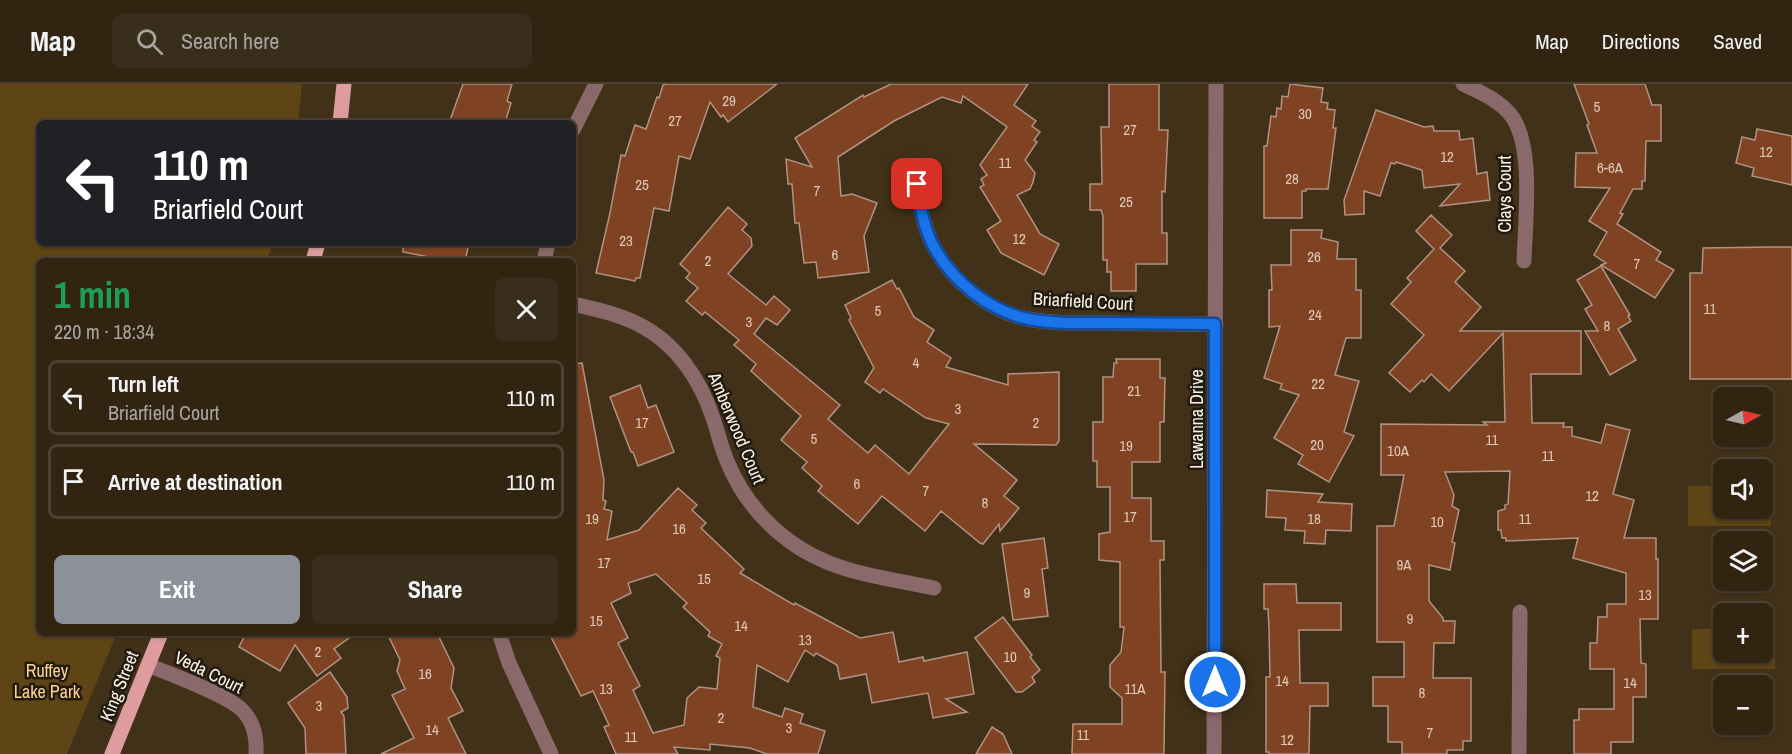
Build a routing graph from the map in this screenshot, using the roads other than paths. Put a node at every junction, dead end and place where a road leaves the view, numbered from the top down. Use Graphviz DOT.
graph roads {
  1 [pos="344,84"];
  2 [pos="596,84"];
  3 [pos="1216,84"];
  4 [pos="1463,84"];
  5 [pos="339,120"];
  6 [pos="576,124"];
  7 [pos="917,184"];
  8 [pos="1524,261"];
  9 [pos="576,305"];
  10 [pos="1215,324"];
  11 [pos="934,588"];
  12 [pos="1520,612"];
  13 [pos="160,636"];
  14 [pos="500,636"];
  15 [pos="148,665"];
  16 [pos="112,754"];
  17 [pos="256,754"];
  18 [pos="551,754"];
  19 [pos="1214,754"];
  20 [pos="1519,754"];
  1 -- 5 [label="main road"];
  2 -- 6 [label="street"];
  3 -- 10 [label="street, Lawanna Drive"];
  4 -- 8 [label="street, Clays Court"];
  7 -- 10 [label="street, Briarfield Court"];
  9 -- 11 [label="street, Amberwood Court"];
  10 -- 19 [label="street, Lawanna Drive"];
  12 -- 20 [label="street"];
  13 -- 15 [label="main road, King Street"];
  14 -- 18 [label="street"];
  15 -- 16 [label="main road, King Street"];
  15 -- 17 [label="street, Veda Court"];
}
